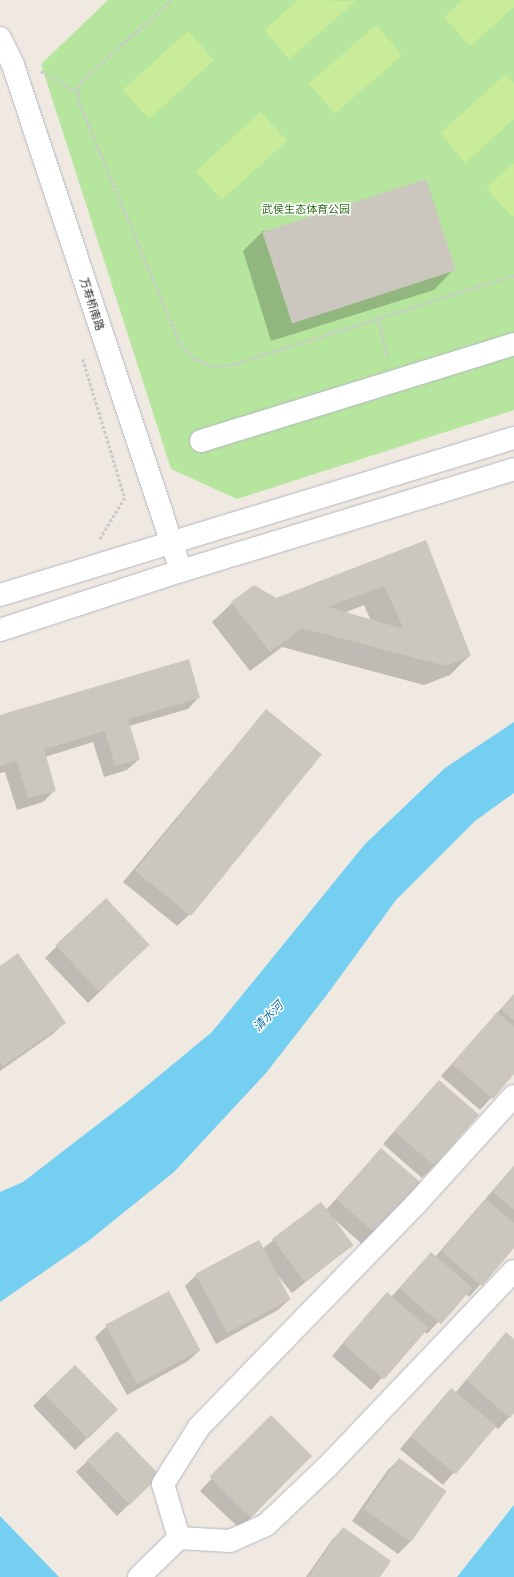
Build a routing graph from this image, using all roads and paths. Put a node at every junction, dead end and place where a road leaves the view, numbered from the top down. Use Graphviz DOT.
graph roads {
  1 [pos="172,0"];
  2 [pos="0,38"];
  3 [pos="13,65"];
  4 [pos="79,92"];
  5 [pos="514,276"];
  6 [pos="378,318"];
  7 [pos="514,344"];
  8 [pos="81,354"];
  9 [pos="394,382"];
  10 [pos="514,438"];
  11 [pos="201,441"];
  12 [pos="514,469"];
  13 [pos="98,542"];
  14 [pos="171,544"];
  15 [pos="181,571"];
  16 [pos="0,595"];
  17 [pos="0,630"];
  18 [pos="514,1096"];
  19 [pos="514,1271"];
  20 [pos="179,1538"];
  21 [pos="139,1577"];
  1 -- 4 [label="path"];
  2 -- 3 [label="street, 万寿桥南路"];
  3 -- 4 [label="path"];
  3 -- 14 [label="street, 万寿桥南路"];
  4 -- 6 [label="path"];
  5 -- 6 [label="path"];
  6 -- 9 [label="path"];
  7 -- 9 [label="street"];
  8 -- 13 [label="path"];
  9 -- 11 [label="street"];
  10 -- 14 [label="street"];
  12 -- 15 [label="street"];
  14 -- 15 [label="street, 万寿桥南路"];
  14 -- 16 [label="street"];
  15 -- 17 [label="street"];
  18 -- 20 [label="street"];
  19 -- 20 [label="street"];
  20 -- 21 [label="street"];
}
